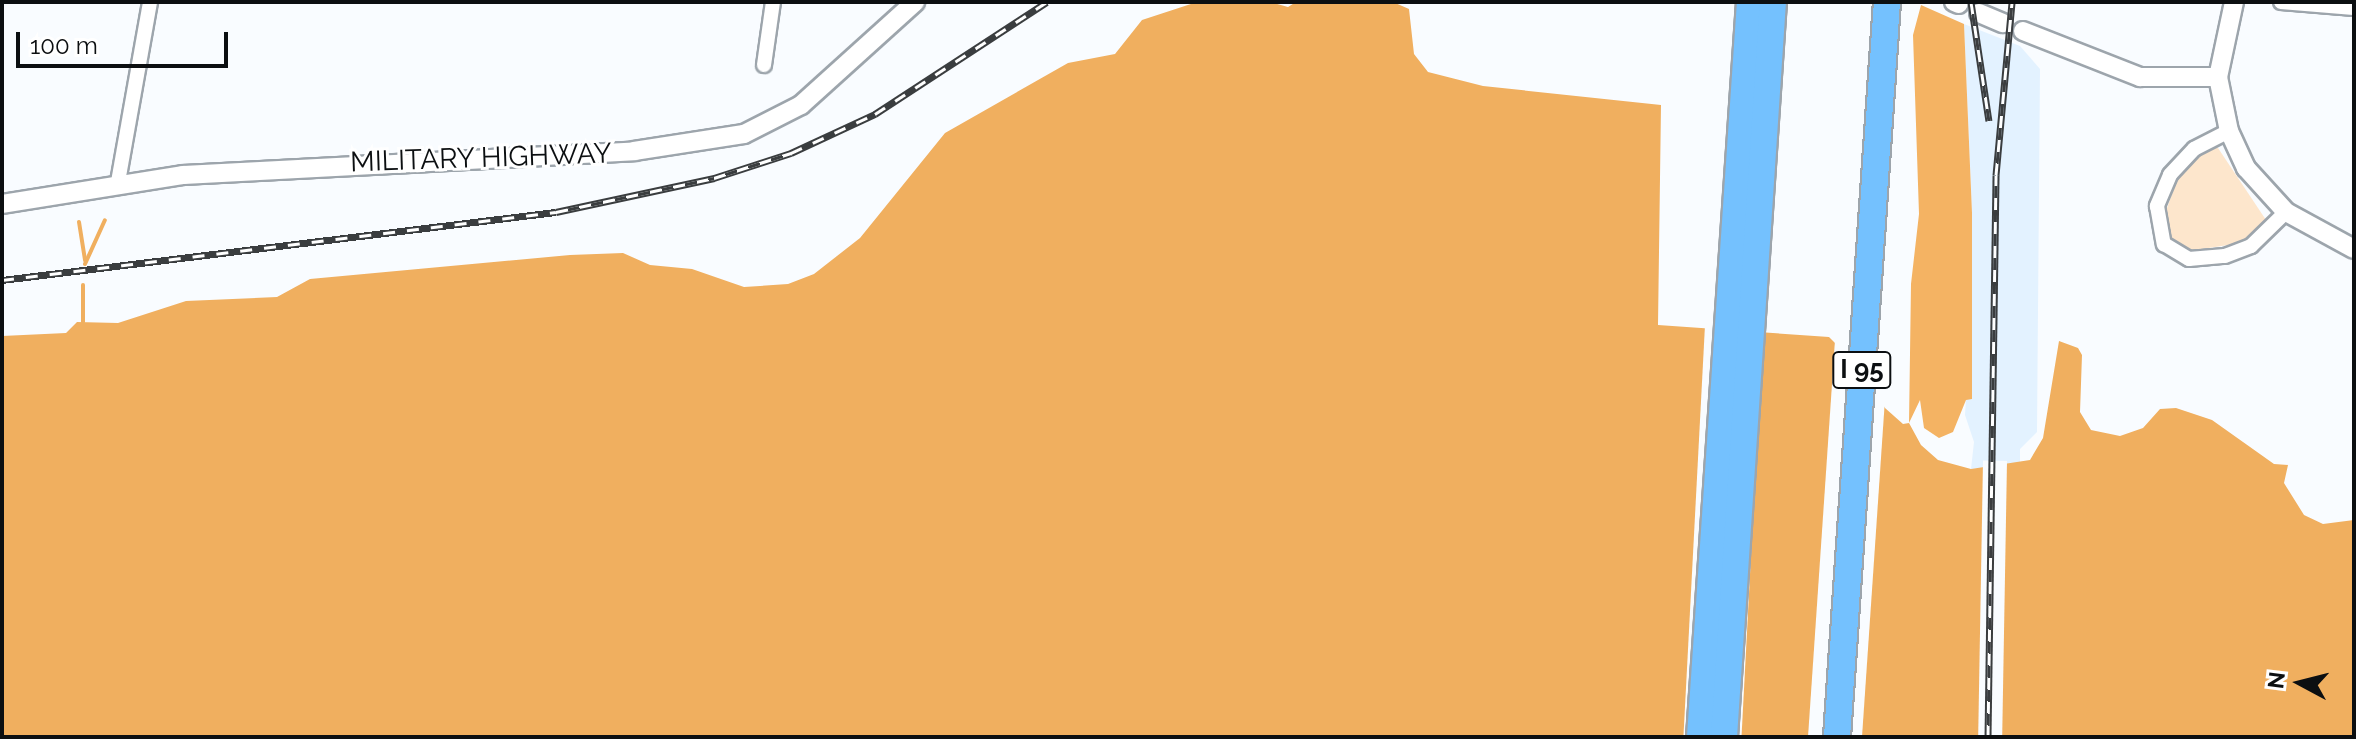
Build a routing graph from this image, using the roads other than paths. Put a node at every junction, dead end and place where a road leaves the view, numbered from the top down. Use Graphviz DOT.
graph roads {
  1 [pos="150,2"];
  2 [pos="773,2"];
  3 [pos="915,2"];
  4 [pos="1750,2"];
  5 [pos="1773,2"];
  6 [pos="1887,2"];
  7 [pos="2234,2"];
  8 [pos="2281,2"];
  9 [pos="2354,8"];
  10 [pos="1979,13"];
  11 [pos="2003,23"];
  12 [pos="2023,31"];
  13 [pos="764,65"];
  14 [pos="2218,77"];
  15 [pos="2229,131"];
  16 [pos="118,182"];
  17 [pos="2,204"];
  18 [pos="2286,212"];
  19 [pos="2354,249"];
  20 [pos="1700,737"];
  21 [pos="1724,737"];
  22 [pos="1837,737"];
  1 -- 16 [label="street"];
  2 -- 13 [label="street"];
  3 -- 16 [label="street, MILITARY HIGHWAY"];
  4 -- 20 [label="highway"];
  5 -- 21 [label="highway"];
  6 -- 22 [label="highway, I 95"];
  7 -- 14 [label="street"];
  8 -- 9 [label="street"];
  10 -- 11 [label="street"];
  12 -- 14 [label="street"];
  14 -- 15 [label="street"];
  15 -- 18 [label="street"];
  15 -- 18 [label="street"];
  16 -- 17 [label="street, MILITARY HIGHWAY"];
  18 -- 19 [label="street"];
}
